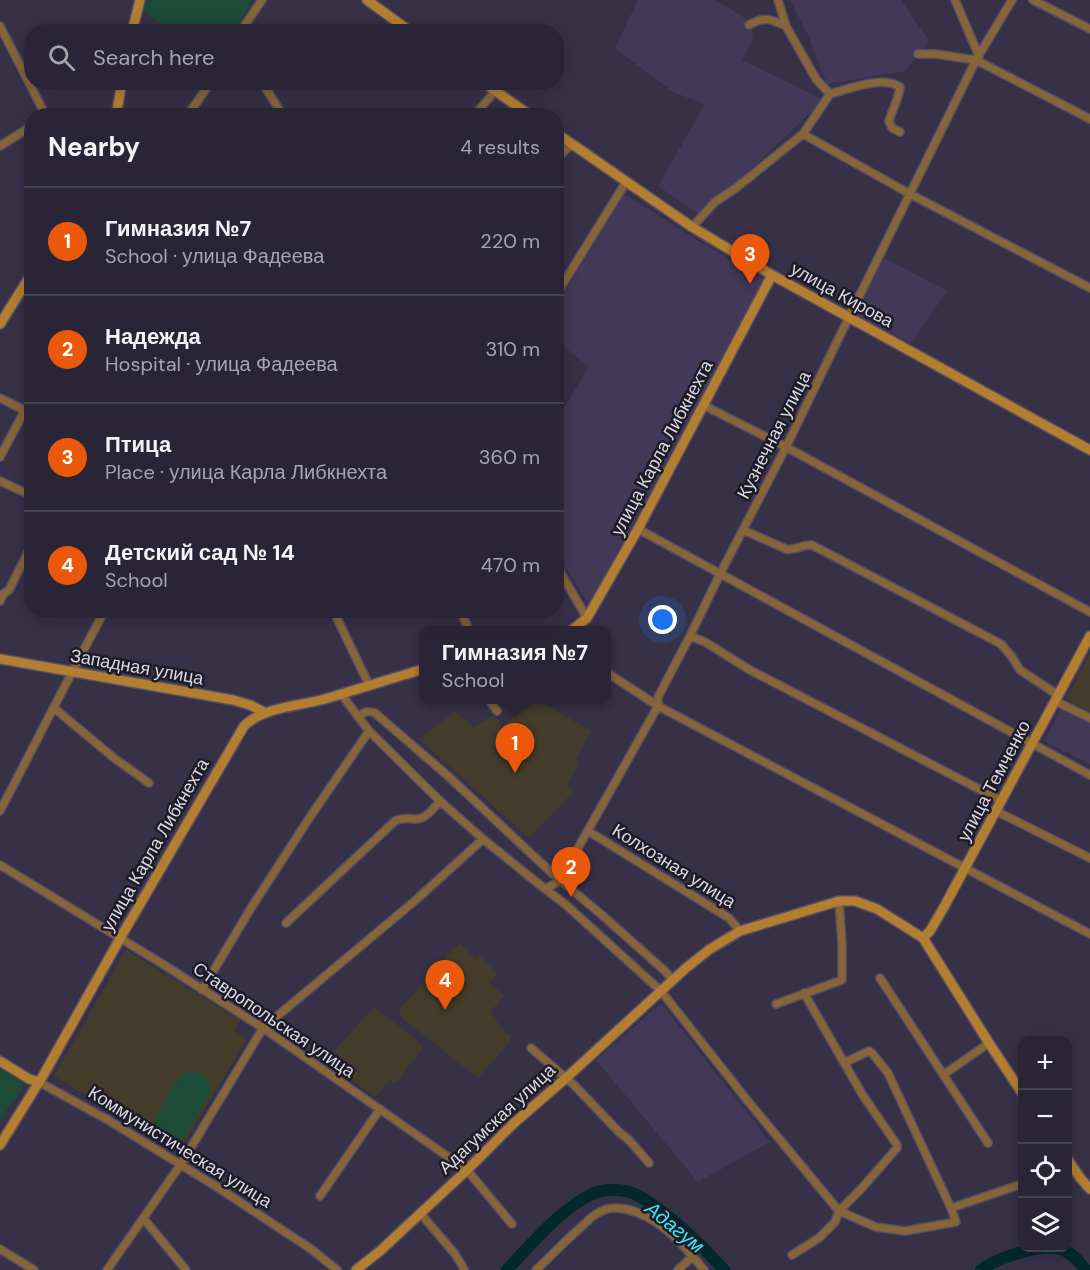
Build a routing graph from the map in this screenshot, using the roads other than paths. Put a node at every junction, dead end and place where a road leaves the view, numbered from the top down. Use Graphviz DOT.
graph roads {
  1 [pos="140,0"];
  2 [pos="262,0"];
  3 [pos="367,0"];
  4 [pos="778,0"];
  5 [pos="955,0"];
  6 [pos="1012,0"];
  7 [pos="1033,0"];
  8 [pos="134,24"];
  9 [pos="246,24"];
  10 [pos="400,24"];
  11 [pos="749,25"];
  12 [pos="0,26"];
  13 [pos="786,26"];
  14 [pos="1090,29"];
  15 [pos="918,54"];
  16 [pos="978,58"];
  17 [pos="24,73"];
  18 [pos="33,90"];
  19 [pos="121,90"];
  20 [pos="205,90"];
  21 [pos="267,90"];
  22 [pos="495,91"];
  23 [pos="830,93"];
  24 [pos="42,108"];
  25 [pos="117,108"];
  26 [pos="193,108"];
  27 [pos="278,108"];
  28 [pos="481,108"];
  29 [pos="519,108"];
  30 [pos="1090,120"];
  31 [pos="24,131"];
  32 [pos="900,132"];
  33 [pos="803,134"];
  34 [pos="564,138"];
  35 [pos="572,144"];
  36 [pos="0,146"];
  37 [pos="564,152"];
  38 [pos="626,182"];
  39 [pos="910,194"];
  40 [pos="692,227"];
  41 [pos="772,275"];
  42 [pos="564,282"];
  43 [pos="24,286"];
  44 [pos="1090,288"];
  45 [pos="849,318"];
  46 [pos="0,324"];
  47 [pos="0,398"];
  48 [pos="703,405"];
  49 [pos="24,410"];
  50 [pos="24,418"];
  51 [pos="786,447"];
  52 [pos="1090,450"];
  53 [pos="0,457"];
  54 [pos="0,481"];
  55 [pos="24,492"];
  56 [pos="638,529"];
  57 [pos="743,530"];
  58 [pos="24,559"];
  59 [pos="720,574"];
  60 [pos="564,579"];
  61 [pos="1,596"];
  62 [pos="1090,612"];
  63 [pos="101,618"];
  64 [pos="337,618"];
  65 [pos="587,618"];
  66 [pos="577,626"];
  67 [pos="690,636"];
  68 [pos="1090,636"];
  69 [pos="0,659"];
  70 [pos="419,670"];
  71 [pos="71,672"];
  72 [pos="611,675"];
  73 [pos="369,685"];
  74 [pos="341,694"];
  75 [pos="1057,698"];
  76 [pos="492,704"];
  77 [pos="658,706"];
  78 [pos="54,708"];
  79 [pos="497,711"];
  80 [pos="266,713"];
  81 [pos="358,717"];
  82 [pos="1090,718"];
  83 [pos="369,731"];
  84 [pos="1032,744"];
  85 [pos="1090,775"];
  86 [pos="149,783"];
  87 [pos="440,801"];
  88 [pos="1002,801"];
  89 [pos="0,811"];
  90 [pos="996,811"];
  91 [pos="588,831"];
  92 [pos="483,839"];
  93 [pos="1090,858"];
  94 [pos="0,865"];
  95 [pos="966,867"];
  96 [pos="560,880"];
  97 [pos="546,889"];
  98 [pos="838,901"];
  99 [pos="286,923"];
  100 [pos="740,931"];
  101 [pos="1090,934"];
  102 [pos="923,938"];
  103 [pos="120,939"];
  104 [pos="880,978"];
  105 [pos="673,980"];
  106 [pos="202,990"];
  107 [pos="661,991"];
  108 [pos="804,993"];
  109 [pos="776,1004"];
  110 [pos="262,1028"];
  111 [pos="989,1043"];
  112 [pos="531,1048"];
  113 [pos="0,1061"];
  114 [pos="844,1063"];
  115 [pos="943,1075"];
  116 [pos="566,1078"];
  117 [pos="39,1082"];
  118 [pos="1021,1090"];
  119 [pos="380,1109"];
  120 [pos="988,1143"];
  121 [pos="0,1145"];
  122 [pos="648,1163"];
  123 [pos="181,1164"];
  124 [pos="1072,1169"];
  125 [pos="467,1170"];
  126 [pos="1018,1186"];
  127 [pos="1090,1188"];
  128 [pos="320,1196"];
  129 [pos="951,1208"];
  130 [pos="839,1211"];
  131 [pos="420,1213"];
  132 [pos="143,1218"];
  133 [pos="512,1224"];
  134 [pos="0,1249"];
  135 [pos="792,1255"];
  136 [pos="693,1257"];
  137 [pos="464,1269"];
  138 [pos="34,1270"];
  139 [pos="107,1270"];
  140 [pos="186,1270"];
  141 [pos="337,1270"];
  142 [pos="356,1270"];
  143 [pos="536,1270"];
  144 [pos="678,1270"];
  145 [pos="704,1270"];
  1 -- 8 [label="main road"];
  2 -- 9 [label="street"];
  3 -- 10 [label="main road"];
  4 -- 13 [label="street"];
  5 -- 16 [label="street"];
  6 -- 16 [label="street, Кузнечная улица"];
  7 -- 14 [label="street"];
  11 -- 13 [label="street"];
  12 -- 17 [label="street"];
  13 -- 23 [label="street"];
  15 -- 16 [label="street"];
  16 -- 30 [label="street"];
  16 -- 39 [label="street, Кузнечная улица"];
  18 -- 24 [label="street"];
  19 -- 25 [label="main road"];
  20 -- 26 [label="street"];
  21 -- 27 [label="street"];
  22 -- 28 [label="street"];
  22 -- 29 [label="main road"];
  23 -- 32 [label="street"];
  23 -- 33 [label="street"];
  31 -- 36 [label="street"];
  33 -- 39 [label="street"];
  33 -- 40 [label="street"];
  34 -- 35 [label="main road, улица Кирова"];
  35 -- 37 [label="street"];
  35 -- 38 [label="main road, улица Кирова"];
  38 -- 40 [label="main road, улица Кирова"];
  38 -- 42 [label="street"];
  39 -- 44 [label="street"];
  39 -- 45 [label="street, Кузнечная улица"];
  40 -- 41 [label="main road, улица Кирова"];
  41 -- 45 [label="main road, улица Кирова"];
  41 -- 48 [label="main road, улица Карла Либкнехта"];
  43 -- 46 [label="main road"];
  45 -- 51 [label="street, Кузнечная улица"];
  45 -- 52 [label="main road, улица Кирова"];
  47 -- 49 [label="street"];
  48 -- 51 [label="street"];
  48 -- 56 [label="main road, улица Карла Либкнехта"];
  50 -- 53 [label="street"];
  51 -- 57 [label="street, Кузнечная улица"];
  51 -- 62 [label="street"];
  54 -- 55 [label="street"];
  56 -- 59 [label="street"];
  56 -- 65 [label="main road, улица Карла Либкнехта"];
  57 -- 59 [label="street, Кузнечная улица"];
  57 -- 75 [label="street"];
  58 -- 61 [label="street"];
  59 -- 67 [label="street, Кузнечная улица"];
  59 -- 84 [label="street"];
  60 -- 65 [label="street"];
  63 -- 71 [label="street"];
  64 -- 73 [label="street"];
  65 -- 66 [label="main road, улица Карла Либкнехта"];
  67 -- 77 [label="street, Кузнечная улица"];
  67 -- 88 [label="street"];
  68 -- 75 [label="main road, улица Темченко"];
  69 -- 71 [label="main road, Западная улица"];
  70 -- 73 [label="main road, улица Карла Либкнехта"];
  71 -- 78 [label="street"];
  71 -- 80 [label="main road, Западная улица"];
  72 -- 77 [label="street"];
  73 -- 74 [label="main road, улица Карла Либкнехта"];
  74 -- 80 [label="main road, улица Карла Либкнехта"];
  74 -- 81 [label="street"];
  75 -- 82 [label="street"];
  75 -- 84 [label="main road, улица Темченко"];
  76 -- 79 [label="street"];
  77 -- 91 [label="street, Кузнечная улица"];
  77 -- 95 [label="street"];
  78 -- 86 [label="street"];
  78 -- 89 [label="street"];
  80 -- 103 [label="main road, улица Карла Либкнехта"];
  81 -- 83 [label="street"];
  81 -- 96 [label="street"];
  83 -- 87 [label="street"];
  83 -- 106 [label="street"];
  84 -- 85 [label="street"];
  84 -- 88 [label="main road, улица Темченко"];
  87 -- 92 [label="street"];
  87 -- 99 [label="street"];
  88 -- 90 [label="main road, улица Темченко"];
  90 -- 93 [label="street"];
  90 -- 95 [label="main road, улица Темченко"];
  91 -- 96 [label="street, Кузнечная улица"];
  91 -- 100 [label="street, Колхозная улица"];
  92 -- 97 [label="street"];
  92 -- 110 [label="street"];
  94 -- 103 [label="street, Ставропольская улица"];
  95 -- 101 [label="street"];
  95 -- 102 [label="main road, улица Темченко"];
  96 -- 97 [label="street"];
  96 -- 105 [label="street"];
  97 -- 107 [label="street"];
  98 -- 100 [label="main road, Колхозная улица"];
  98 -- 102 [label="main road, Колхозная улица"];
  98 -- 108 [label="street"];
  100 -- 105 [label="main road, Колхозная улица"];
  102 -- 111 [label="main road, Колхозная улица"];
  103 -- 106 [label="street, Ставропольская улица"];
  103 -- 117 [label="main road, улица Карла Либкнехта"];
  104 -- 115 [label="street"];
  105 -- 107 [label="main road, Колхозная улица"];
  106 -- 110 [label="street, Ставропольская улица"];
  107 -- 116 [label="main road, Адагумская улица"];
  107 -- 130 [label="street"];
  108 -- 109 [label="street"];
  108 -- 114 [label="street"];
  110 -- 119 [label="street, Ставропольская улица"];
  110 -- 123 [label="street"];
  111 -- 115 [label="street"];
  111 -- 118 [label="main road, Колхозная улица"];
  112 -- 116 [label="street"];
  113 -- 117 [label="main road, Коммунистическая улица"];
  114 -- 129 [label="street"];
  114 -- 130 [label="street"];
  115 -- 120 [label="street"];
  116 -- 122 [label="street"];
  116 -- 125 [label="main road, Адагумская улица"];
  117 -- 121 [label="main road, улица Карла Либкнехта"];
  117 -- 123 [label="street, Коммунистическая улица"];
  119 -- 125 [label="street, Ставропольская улица"];
  119 -- 128 [label="street"];
  123 -- 132 [label="street"];
  123 -- 141 [label="street, Коммунистическая улица"];
  124 -- 127 [label="main road"];
  125 -- 131 [label="main road, Адагумская улица"];
  125 -- 133 [label="street, Ставропольская улица"];
  126 -- 129 [label="street"];
  129 -- 130 [label="street"];
  130 -- 135 [label="street"];
  131 -- 137 [label="street"];
  131 -- 142 [label="main road, Адагумская улица"];
  132 -- 139 [label="street"];
  132 -- 140 [label="street"];
  134 -- 138 [label="street"];
  136 -- 143 [label="street"];
  136 -- 144 [label="street"];
  136 -- 145 [label="street"];
}
